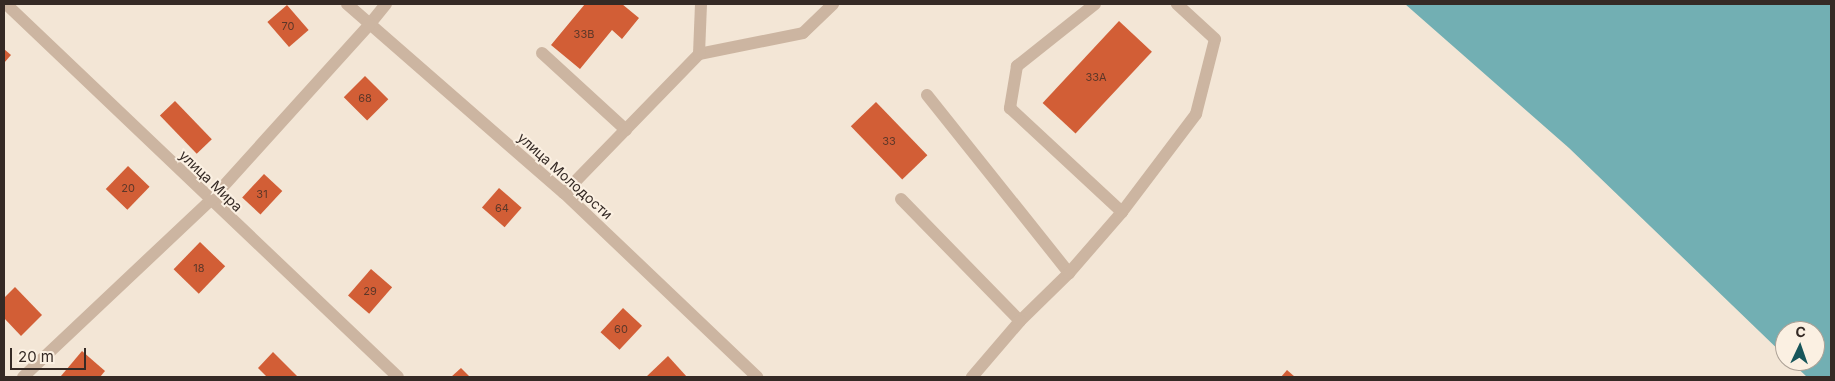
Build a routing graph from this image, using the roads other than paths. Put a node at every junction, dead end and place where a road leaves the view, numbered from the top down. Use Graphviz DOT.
graph roads {
  1 [pos="6,4"];
  2 [pos="347,4"];
  3 [pos="386,4"];
  4 [pos="701,4"];
  5 [pos="833,4"];
  6 [pos="1094,4"];
  7 [pos="1177,4"];
  8 [pos="370,25"];
  9 [pos="542,53"];
  10 [pos="699,54"];
  11 [pos="928,95"];
  12 [pos="626,130"];
  13 [pos="564,193"];
  14 [pos="901,199"];
  15 [pos="210,200"];
  16 [pos="1122,212"];
  17 [pos="1069,273"];
  18 [pos="1020,321"];
  19 [pos="23,377"];
  20 [pos="398,377"];
  21 [pos="757,377"];
  22 [pos="972,377"];
  1 -- 15 [label="street, улица Мира"];
  2 -- 8 [label="street, улица Молодости"];
  3 -- 8 [label="street"];
  4 -- 10 [label="street"];
  5 -- 10 [label="street"];
  6 -- 16 [label="street"];
  7 -- 16 [label="street"];
  8 -- 13 [label="street, улица Молодости"];
  8 -- 15 [label="street"];
  9 -- 12 [label="street"];
  10 -- 12 [label="street"];
  11 -- 17 [label="street"];
  12 -- 13 [label="street"];
  13 -- 21 [label="street, улица Молодости"];
  14 -- 18 [label="street"];
  15 -- 19 [label="street"];
  15 -- 20 [label="street, улица Мира"];
  16 -- 17 [label="street"];
  17 -- 18 [label="street"];
  18 -- 22 [label="street"];
}
